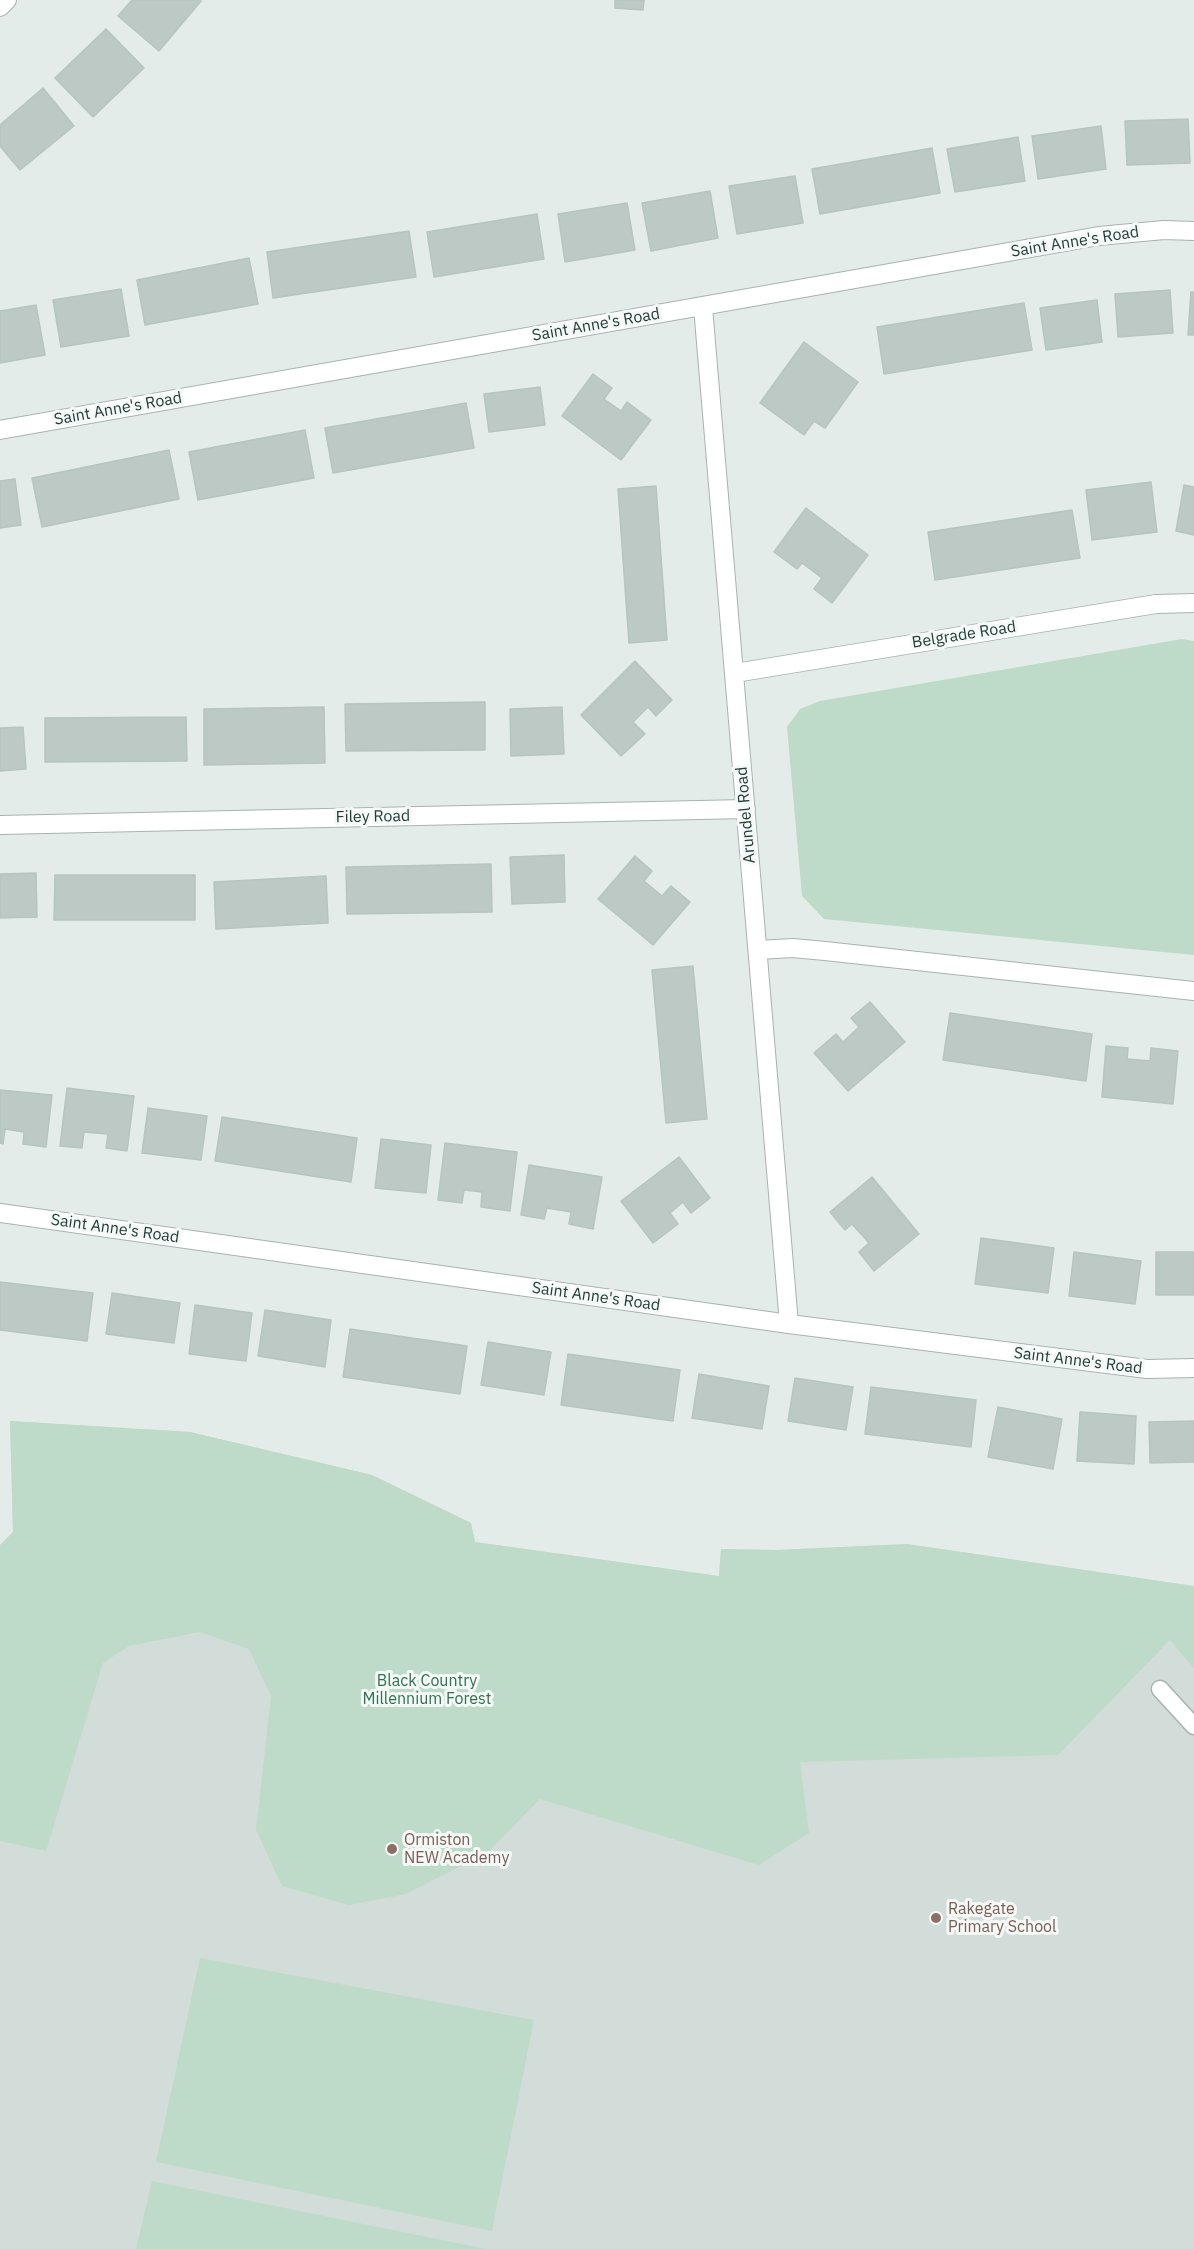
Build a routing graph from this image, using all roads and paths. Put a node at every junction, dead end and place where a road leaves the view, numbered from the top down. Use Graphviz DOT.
graph roads {
  1 [pos="7,0"];
  2 [pos="0,7"];
  3 [pos="1194,231"];
  4 [pos="703,307"];
  5 [pos="0,430"];
  6 [pos="1194,603"];
  7 [pos="735,673"];
  8 [pos="746,809"];
  9 [pos="0,825"];
  10 [pos="758,950"];
  11 [pos="1194,991"];
  12 [pos="0,1213"];
  13 [pos="789,1324"];
  14 [pos="1194,1368"];
  15 [pos="1160,1689"];
  16 [pos="1194,1726"];
  1 -- 2 [label="street"];
  3 -- 4 [label="street, Saint Anne's Road"];
  4 -- 5 [label="street, Saint Anne's Road"];
  4 -- 7 [label="street, Arundel Road"];
  6 -- 7 [label="street, Belgrade Road"];
  7 -- 8 [label="street, Arundel Road"];
  8 -- 9 [label="street, Filey Road"];
  8 -- 10 [label="street, Arundel Road"];
  10 -- 11 [label="street"];
  10 -- 13 [label="street, Arundel Road"];
  12 -- 13 [label="street, Saint Anne's Road"];
  13 -- 14 [label="street, Saint Anne's Road"];
  15 -- 16 [label="lane"];
}
